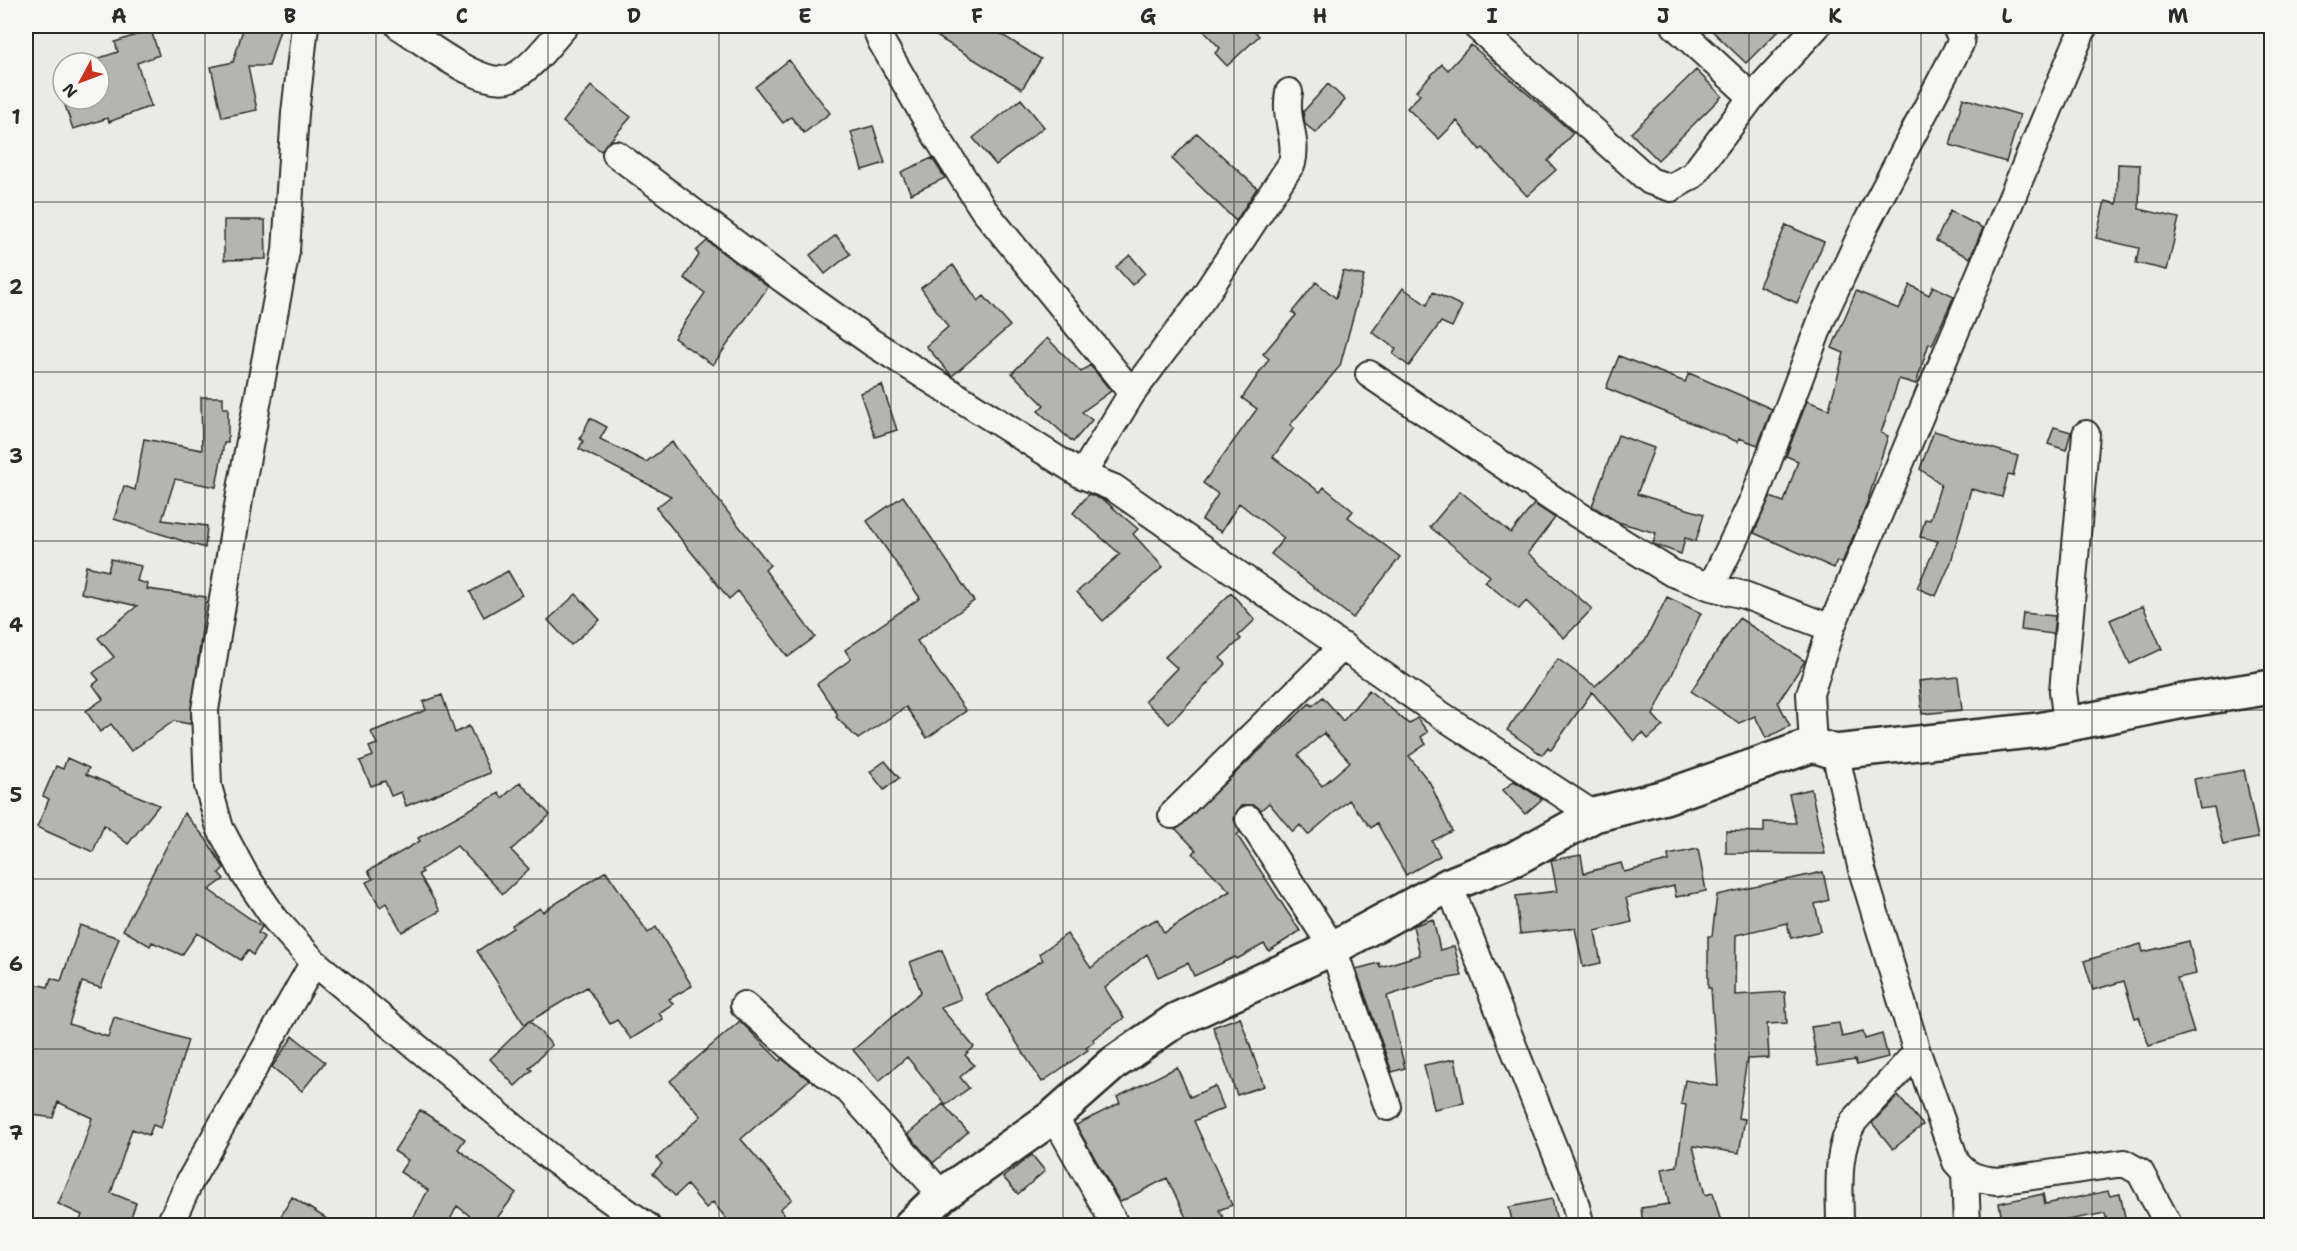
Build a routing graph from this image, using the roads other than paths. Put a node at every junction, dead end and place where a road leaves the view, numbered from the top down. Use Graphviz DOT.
graph roads {
  1 [pos="305,26"];
  2 [pos="399,26"];
  3 [pos="565,26"];
  4 [pos="875,26"];
  5 [pos="1476,26"];
  6 [pos="1675,26"];
  7 [pos="1817,26"];
  8 [pos="1955,26"];
  9 [pos="2084,26"];
  10 [pos="1289,92"];
  11 [pos="1752,97"];
  12 [pos="616,154"];
  13 [pos="1369,374"];
  14 [pos="1132,393"];
  15 [pos="2086,434"];
  16 [pos="1082,475"];
  17 [pos="1711,587"];
  18 [pos="1831,628"];
  19 [pos="1343,646"];
  20 [pos="2271,687"];
  21 [pos="2067,724"];
  22 [pos="1824,748"];
  23 [pos="1172,815"];
  24 [pos="1594,815"];
  25 [pos="1249,819"];
  26 [pos="1449,885"];
  27 [pos="1333,948"];
  28 [pos="314,962"];
  29 [pos="744,1005"];
  30 [pos="1917,1052"];
  31 [pos="1388,1107"];
  32 [pos="1054,1116"];
  33 [pos="1965,1173"];
  34 [pos="942,1195"];
  35 [pos="169,1226"];
  36 [pos="647,1226"];
  37 [pos="910,1226"];
  38 [pos="1116,1226"];
  39 [pos="1581,1226"];
  40 [pos="1840,1226"];
  41 [pos="1967,1226"];
  42 [pos="2169,1226"];
  1 -- 28 [label="street"];
  2 -- 3 [label="street"];
  4 -- 14 [label="street"];
  5 -- 11 [label="street"];
  6 -- 11 [label="street"];
  7 -- 11 [label="street"];
  8 -- 17 [label="street"];
  9 -- 18 [label="street"];
  10 -- 14 [label="street"];
  12 -- 16 [label="street"];
  13 -- 17 [label="street"];
  14 -- 16 [label="street"];
  15 -- 21 [label="street"];
  16 -- 19 [label="street"];
  17 -- 18 [label="street"];
  18 -- 22 [label="street"];
  19 -- 23 [label="street"];
  19 -- 24 [label="street"];
  20 -- 21 [label="street"];
  21 -- 22 [label="street"];
  22 -- 24 [label="street"];
  22 -- 30 [label="street"];
  24 -- 26 [label="street"];
  25 -- 27 [label="street"];
  26 -- 27 [label="street"];
  26 -- 39 [label="street"];
  27 -- 31 [label="street"];
  27 -- 32 [label="street"];
  28 -- 35 [label="street"];
  28 -- 36 [label="street"];
  29 -- 34 [label="street"];
  30 -- 33 [label="street"];
  30 -- 40 [label="street"];
  32 -- 34 [label="street"];
  32 -- 38 [label="street"];
  33 -- 41 [label="street"];
  33 -- 42 [label="street"];
  34 -- 37 [label="street"];
}
